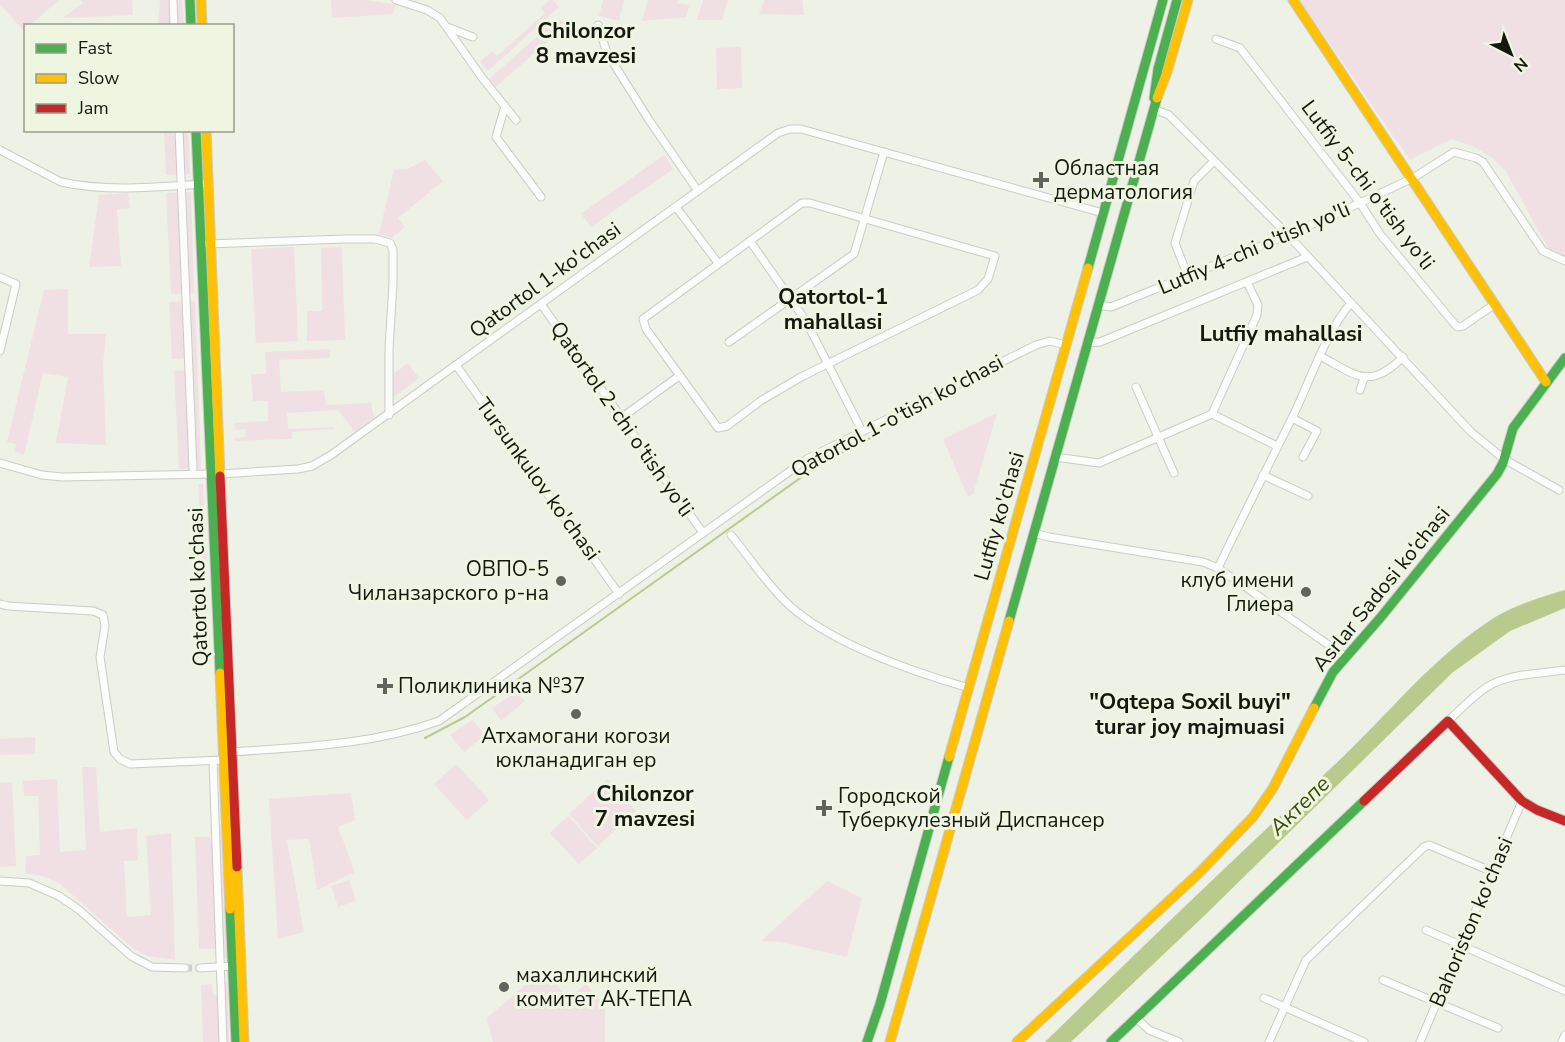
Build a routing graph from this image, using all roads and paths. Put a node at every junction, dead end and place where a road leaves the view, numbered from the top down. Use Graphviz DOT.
graph roads {
  1 [pos="173,0"];
  2 [pos="190,0"];
  3 [pos="201,0"];
  4 [pos="207,0"];
  5 [pos="396,0"];
  6 [pos="1163,0"];
  7 [pos="1178,0"];
  8 [pos="1188,0"];
  9 [pos="1293,0"];
  10 [pos="174,24"];
  11 [pos="191,24"];
  12 [pos="202,24"];
  13 [pos="598,25"];
  14 [pos="447,27"];
  15 [pos="473,37"];
  16 [pos="1216,39"];
  17 [pos="505,106"];
  18 [pos="1153,109"];
  19 [pos="516,120"];
  20 [pos="179,132"];
  21 [pos="196,132"];
  22 [pos="206,132"];
  23 [pos="0,150"];
  24 [pos="884,152"];
  25 [pos="1119,156"];
  26 [pos="1214,161"];
  27 [pos="1138,162"];
  28 [pos="1413,178"];
  29 [pos="209,183"];
  30 [pos="181,184"];
  31 [pos="198,184"];
  32 [pos="698,191"];
  33 [pos="541,196"];
  34 [pos="1360,203"];
  35 [pos="676,207"];
  36 [pos="1103,213"];
  37 [pos="864,219"];
  38 [pos="1288,235"];
  39 [pos="750,241"];
  40 [pos="206,244"];
  41 [pos="1307,257"];
  42 [pos="1565,261"];
  43 [pos="718,263"];
  44 [pos="0,277"];
  45 [pos="1188,277"];
  46 [pos="1247,282"];
  47 [pos="791,298"];
  48 [pos="1351,303"];
  49 [pos="541,304"];
  50 [pos="1495,304"];
  51 [pos="1098,305"];
  52 [pos="729,342"];
  53 [pos="1087,343"];
  54 [pos="1066,345"];
  55 [pos="0,351"];
  56 [pos="1320,356"];
  57 [pos="1403,357"];
  58 [pos="1565,358"];
  59 [pos="828,363"];
  60 [pos="456,365"];
  61 [pos="679,376"];
  62 [pos="1364,378"];
  63 [pos="1546,382"];
  64 [pos="1136,387"];
  65 [pos="1360,390"];
  66 [pos="1212,414"];
  67 [pos="389,415"];
  68 [pos="621,418"];
  69 [pos="1292,418"];
  70 [pos="862,430"];
  71 [pos="1159,438"];
  72 [pos="1277,446"];
  73 [pos="1055,457"];
  74 [pos="1304,457"];
  75 [pos="1504,459"];
  76 [pos="0,463"];
  77 [pos="193,468"];
  78 [pos="1174,473"];
  79 [pos="216,474"];
  80 [pos="1263,475"];
  81 [pos="1559,490"];
  82 [pos="1308,496"];
  83 [pos="703,533"];
  84 [pos="1034,533"];
  85 [pos="732,535"];
  86 [pos="1218,568"];
  87 [pos="620,594"];
  88 [pos="0,604"];
  89 [pos="1346,657"];
  90 [pos="1565,670"];
  91 [pos="968,693"];
  92 [pos="986,701"];
  93 [pos="1448,721"];
  94 [pos="952,748"];
  95 [pos="971,754"];
  96 [pos="228,756"];
  97 [pos="213,761"];
  98 [pos="1522,801"];
  99 [pos="1565,821"];
  100 [pos="1492,872"];
  101 [pos="0,881"];
  102 [pos="1426,930"];
  103 [pos="1461,946"];
  104 [pos="237,966"];
  105 [pos="220,967"];
  106 [pos="185,968"];
  107 [pos="200,968"];
  108 [pos="1383,980"];
  109 [pos="238,989"];
  110 [pos="1565,991"];
  111 [pos="1264,998"];
  112 [pos="1436,1002"];
  113 [pos="1285,1008"];
  114 [pos="1136,1018"];
  115 [pos="1498,1028"];
  116 [pos="1565,1035"];
  117 [pos="223,1042"];
  118 [pos="236,1042"];
  119 [pos="244,1042"];
  120 [pos="867,1042"];
  121 [pos="890,1042"];
  122 [pos="1017,1042"];
  123 [pos="1111,1042"];
  124 [pos="1179,1042"];
  125 [pos="1269,1042"];
  126 [pos="1364,1042"];
  127 [pos="1420,1042"];
  128 [pos="1562,1042"];
  1 -- 10 [label="street"];
  2 -- 11 [label="main road"];
  3 -- 4 [label="street"];
  3 -- 12 [label="main road"];
  5 -- 14 [label="street"];
  6 -- 25 [label="main road, Lutfiy ko'chasi"];
  7 -- 18 [label="main road, Lutfiy ko'chasi"];
  8 -- 18 [label="main road, Lutfiy ko'chasi"];
  9 -- 28 [label="main road, Lutfiy 5-chi o'tish yo'li"];
  13 -- 32 [label="street"];
  14 -- 15 [label="street"];
  14 -- 17 [label="street"];
  16 -- 34 [label="street, Lutfiy 5-chi o'tish yo'li"];
  17 -- 19 [label="street"];
  17 -- 33 [label="street"];
  18 -- 26 [label="street"];
  18 -- 27 [label="main road, Lutfiy ko'chasi"];
  20 -- 30 [label="street"];
  21 -- 31 [label="main road, Qatortol ko'chasi"];
  22 -- 29 [label="main road, Qatortol ko'chasi"];
  23 -- 30 [label="street"];
  24 -- 32 [label="street, Qatortol 1-ko'chasi"];
  24 -- 36 [label="street, Qatortol 1-ko'chasi"];
  24 -- 37 [label="street"];
  25 -- 27 [label="main road"];
  25 -- 36 [label="main road, Lutfiy ko'chasi"];
  26 -- 38 [label="street"];
  26 -- 45 [label="street"];
  27 -- 51 [label="main road, Lutfiy ko'chasi"];
  28 -- 34 [label="street, Lutfiy 4-chi o'tish yo'li"];
  28 -- 42 [label="street, Lutfiy 4-chi o'tish yo'li"];
  28 -- 50 [label="main road, Lutfiy 5-chi o'tish yo'li"];
  29 -- 31 [label="street"];
  29 -- 40 [label="main road, Qatortol ko'chasi"];
  30 -- 31 [label="street"];
  30 -- 77 [label="street"];
  31 -- 40 [label="main road, Qatortol ko'chasi"];
  32 -- 35 [label="street, Qatortol 1-ko'chasi"];
  34 -- 38 [label="street, Lutfiy 4-chi o'tish yo'li"];
  34 -- 50 [label="street, Lutfiy 5-chi o'tish yo'li"];
  35 -- 43 [label="street"];
  35 -- 49 [label="street, Qatortol 1-ko'chasi"];
  36 -- 54 [label="main road, Lutfiy ko'chasi"];
  37 -- 39 [label="street"];
  37 -- 47 [label="street"];
  37 -- 59 [label="street"];
  38 -- 41 [label="street"];
  38 -- 45 [label="street, Lutfiy 4-chi o'tish yo'li"];
  39 -- 43 [label="street"];
  39 -- 47 [label="street"];
  40 -- 67 [label="street"];
  40 -- 79 [label="main road, Qatortol ko'chasi"];
  41 -- 46 [label="street, Lutfiy 4-chi o'tish yo'li"];
  41 -- 48 [label="street"];
  43 -- 61 [label="street"];
  44 -- 55 [label="street"];
  45 -- 51 [label="street, Lutfiy 4-chi o'tish yo'li"];
  46 -- 53 [label="street, Lutfiy 4-chi o'tish yo'li"];
  46 -- 66 [label="street"];
  47 -- 52 [label="street"];
  47 -- 59 [label="street"];
  48 -- 56 [label="street"];
  48 -- 57 [label="street"];
  49 -- 60 [label="street, Qatortol 1-ko'chasi"];
  49 -- 68 [label="street, Qatortol 2-chi o'tish yo'li"];
  50 -- 63 [label="main road, Lutfiy 5-chi o'tish yo'li"];
  51 -- 53 [label="main road, Lutfiy ko'chasi"];
  53 -- 73 [label="main road, Lutfiy ko'chasi"];
  54 -- 70 [label="street, Qatortol 1-o'tish ko'chasi"];
  54 -- 91 [label="main road, Lutfiy ko'chasi"];
  56 -- 62 [label="street"];
  56 -- 69 [label="street"];
  57 -- 62 [label="street"];
  57 -- 75 [label="street"];
  58 -- 63 [label="main road, Asrlar Sadosi ko‘chasi"];
  59 -- 61 [label="street"];
  59 -- 70 [label="street"];
  60 -- 67 [label="street, Qatortol 1-ko'chasi"];
  60 -- 87 [label="street, Tursunkulov ko'chasi"];
  61 -- 68 [label="street"];
  62 -- 65 [label="street"];
  63 -- 75 [label="main road, Asrlar Sadosi ko‘chasi"];
  64 -- 71 [label="street"];
  66 -- 71 [label="street"];
  66 -- 72 [label="street"];
  67 -- 79 [label="street, Qatortol 1-ko'chasi"];
  68 -- 83 [label="street, Qatortol 2-chi o'tish yo'li"];
  69 -- 72 [label="street"];
  69 -- 74 [label="street"];
  70 -- 83 [label="street, Qatortol 1-o'tish ko'chasi"];
  71 -- 73 [label="street"];
  71 -- 78 [label="street"];
  72 -- 80 [label="street"];
  73 -- 84 [label="main road, Lutfiy ko'chasi"];
  75 -- 81 [label="street"];
  75 -- 89 [label="main road, Asrlar Sadosi ko‘chasi"];
  76 -- 79 [label="street, Qatortol 1-ko'chasi"];
  79 -- 96 [label="main road, Qatortol ko'chasi"];
  80 -- 82 [label="street"];
  80 -- 86 [label="street"];
  83 -- 87 [label="street, Qatortol 1-o'tish ko'chasi"];
  84 -- 86 [label="street"];
  84 -- 92 [label="main road, Lutfiy ko'chasi"];
  85 -- 91 [label="street"];
  86 -- 89 [label="street"];
  87 -- 96 [label="street, Qatortol 1-o'tish ko'chasi"];
  88 -- 97 [label="street, Qatortol 1-o'tish ko'chasi"];
  89 -- 122 [label="main road, Asrlar Sadosi ko‘chasi"];
  90 -- 93 [label="street"];
  91 -- 92 [label="main road"];
  91 -- 94 [label="main road, Lutfiy ko'chasi"];
  92 -- 95 [label="main road, Lutfiy ko'chasi"];
  93 -- 98 [label="main road"];
  93 -- 114 [label="main road"];
  94 -- 95 [label="main road"];
  94 -- 120 [label="main road, Lutfiy ko'chasi"];
  95 -- 121 [label="main road, Lutfiy ko'chasi"];
  96 -- 97 [label="street, Qatortol 1-o'tish ko'chasi"];
  96 -- 104 [label="main road, Qatortol ko'chasi"];
  97 -- 105 [label="street"];
  98 -- 99 [label="main road"];
  98 -- 100 [label="street, Bahoriston ko'chasi"];
  100 -- 103 [label="street, Bahoriston ko'chasi"];
  100 -- 113 [label="street"];
  101 -- 106 [label="street"];
  102 -- 103 [label="street"];
  103 -- 110 [label="street"];
  103 -- 112 [label="street, Bahoriston ko'chasi"];
  104 -- 105 [label="street"];
  104 -- 109 [label="main road, Qatortol ko'chasi"];
  105 -- 107 [label="street"];
  105 -- 117 [label="street"];
  108 -- 112 [label="street"];
  109 -- 118 [label="main road, Qatortol ko'chasi"];
  109 -- 119 [label="main road, Qatortol ko'chasi"];
  111 -- 113 [label="street"];
  112 -- 115 [label="street"];
  112 -- 127 [label="street, Bahoriston ko'chasi"];
  113 -- 125 [label="street"];
  113 -- 126 [label="street"];
  114 -- 123 [label="main road"];
  114 -- 124 [label="street"];
  116 -- 128 [label="street"];
}
